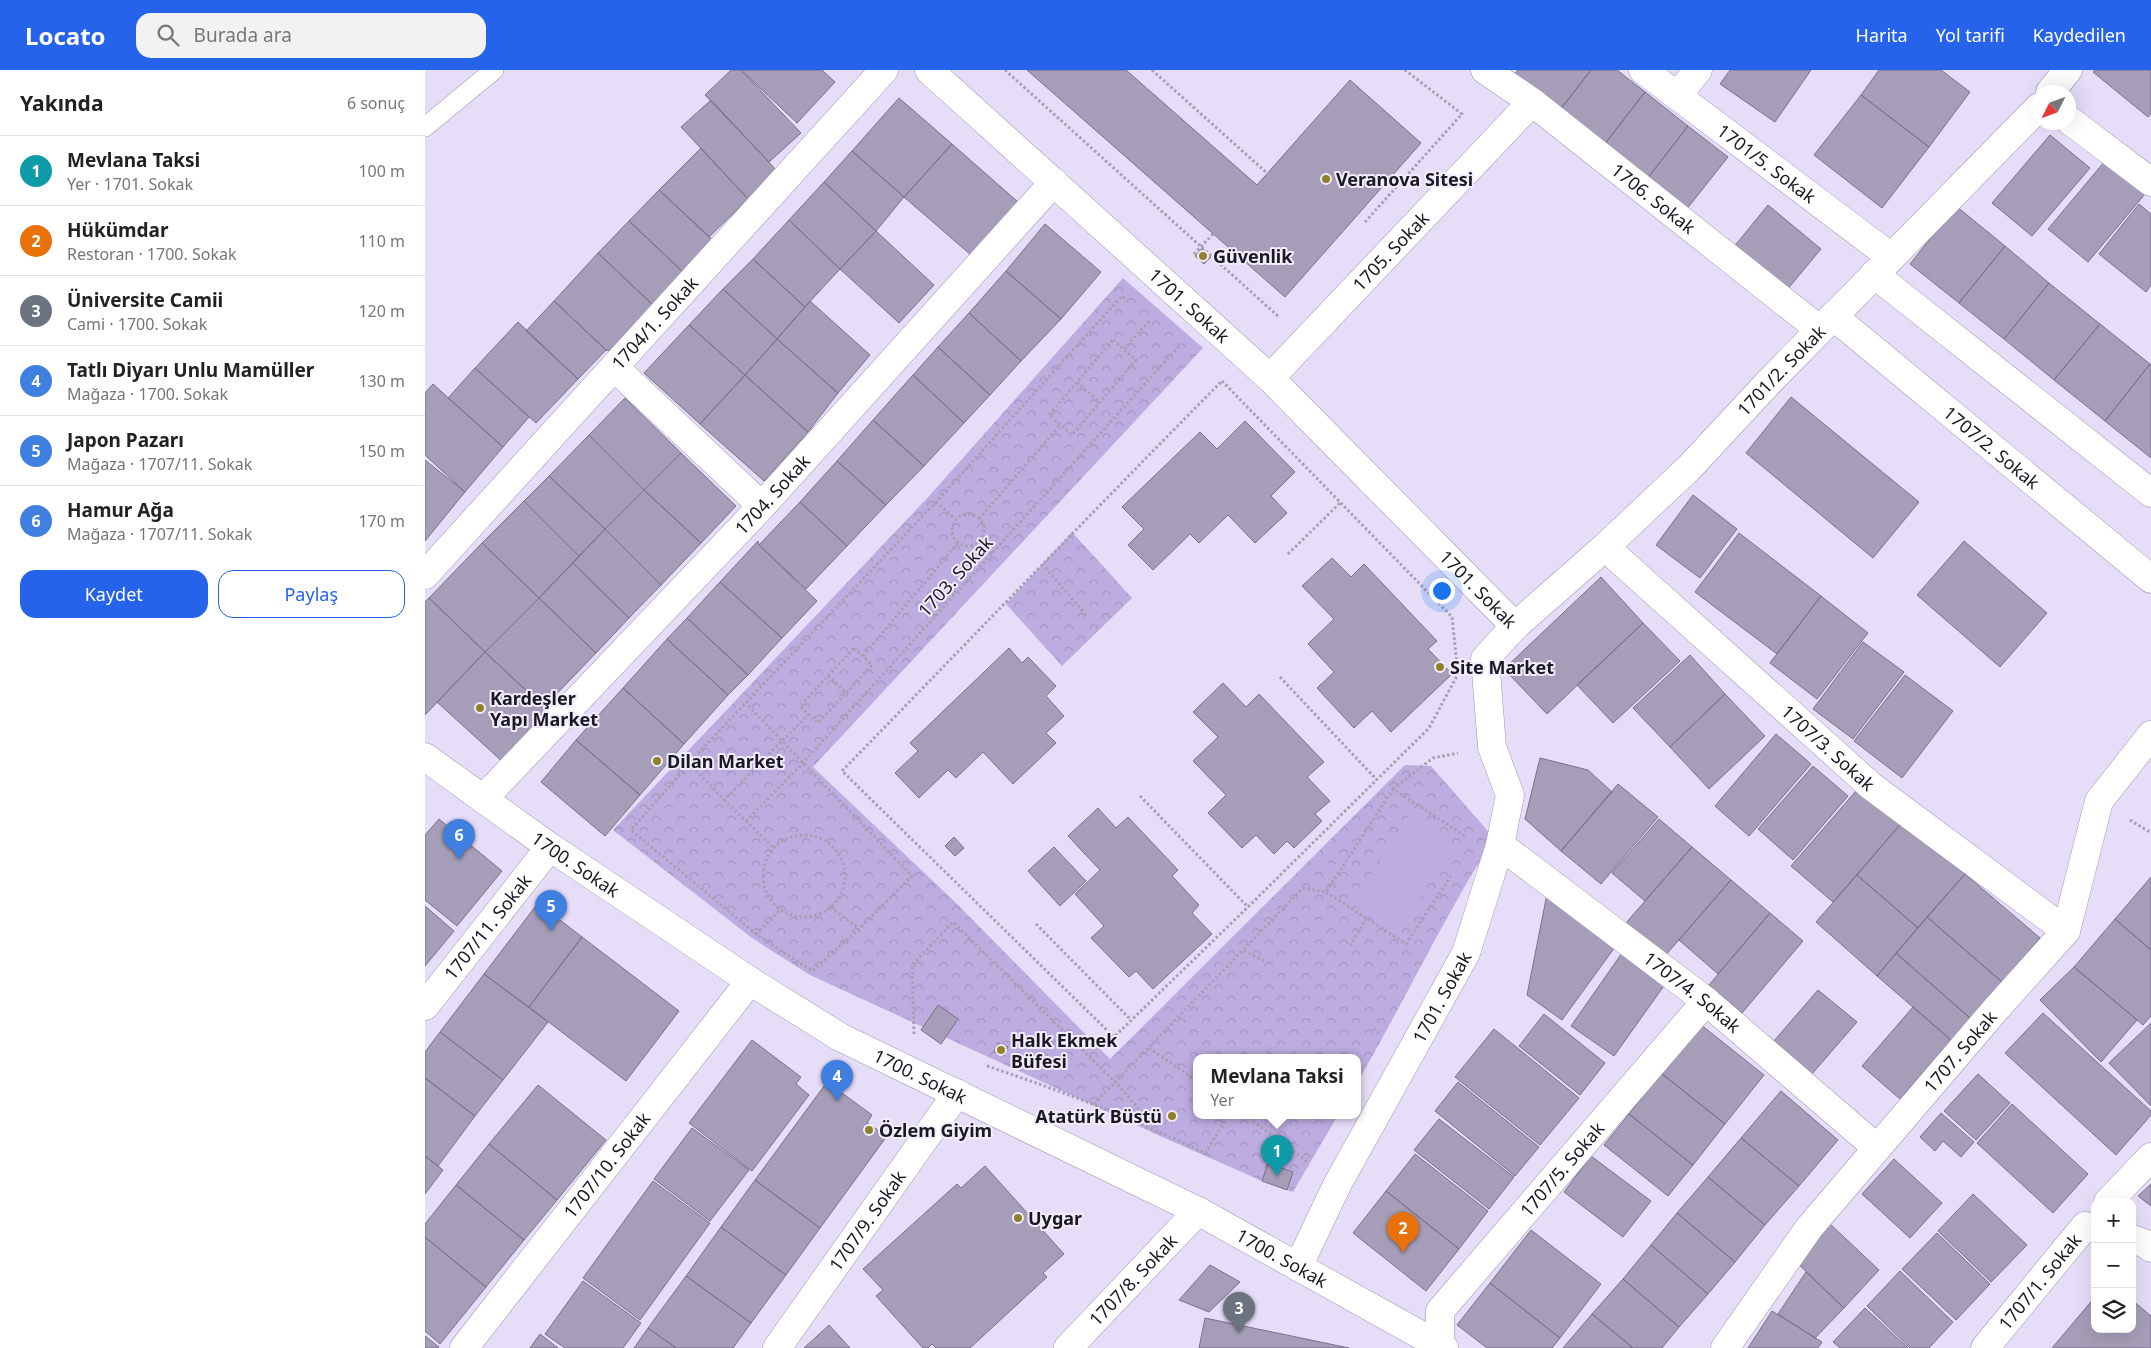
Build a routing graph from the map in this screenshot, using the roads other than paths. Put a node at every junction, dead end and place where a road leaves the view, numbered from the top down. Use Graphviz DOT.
graph roads {
  1 [pos="494,70"];
  2 [pos="884,70"];
  3 [pos="929,70"];
  4 [pos="1485,70"];
  5 [pos="1643,70"];
  6 [pos="1698,70"];
  7 [pos="2068,70"];
  8 [pos="2056,85"];
  9 [pos="1677,96"];
  10 [pos="1532,102"];
  11 [pos="2031,114"];
  12 [pos="2076,125"];
  13 [pos="425,127"];
  14 [pos="1054,182"];
  15 [pos="2151,182"];
  16 [pos="1883,266"];
  17 [pos="1826,323"];
  18 [pos="614,367"];
  19 [pos="1271,378"];
  20 [pos="2151,493"];
  21 [pos="762,506"];
  22 [pos="1605,547"];
  23 [pos="425,576"];
  24 [pos="2151,579"];
  25 [pos="1515,626"];
  26 [pos="2151,735"];
  27 [pos="425,757"];
  28 [pos="483,799"];
  29 [pos="1500,845"];
  30 [pos="550,847"];
  31 [pos="2066,931"];
  32 [pos="750,981"];
  33 [pos="1706,1001"];
  34 [pos="425,1006"];
  35 [pos="957,1093"];
  36 [pos="1877,1148"];
  37 [pos="2151,1157"];
  38 [pos="2112,1198"];
  39 [pos="1198,1211"];
  40 [pos="2091,1224"];
  41 [pos="2136,1241"];
  42 [pos="2151,1248"];
  43 [pos="1298,1267"];
  44 [pos="1442,1347"];
  45 [pos="464,1348"];
  46 [pos="777,1348"];
  47 [pos="1068,1348"];
  48 [pos="1725,1348"];
  49 [pos="1985,1348"];
  1 -- 13 [label="lane"];
  2 -- 18 [label="street, 1704/1. Sokak"];
  3 -- 14 [label="street, 1701. Sokak"];
  4 -- 10 [label="street, 1706. Sokak"];
  5 -- 9 [label="street, 1701/5. Sokak"];
  6 -- 9 [label="street"];
  7 -- 8 [label="street"];
  9 -- 16 [label="street, 1701/5. Sokak"];
  10 -- 17 [label="street, 1706. Sokak"];
  10 -- 19 [label="street, 1705. Sokak"];
  11 -- 16 [label="street, 1701/2. Sokak"];
  12 -- 15 [label="street"];
  14 -- 19 [label="street, 1701. Sokak"];
  14 -- 21 [label="street, 1704. Sokak"];
  16 -- 17 [label="street, 1701/2. Sokak"];
  16 -- 20 [label="street"];
  17 -- 22 [label="street, 1701/2. Sokak"];
  17 -- 24 [label="street, 1707/2. Sokak"];
  18 -- 21 [label="street"];
  18 -- 23 [label="street, 1704/1. Sokak"];
  19 -- 25 [label="street, 1701. Sokak"];
  21 -- 28 [label="street, 1704. Sokak"];
  22 -- 25 [label="street, 1701/2. Sokak"];
  22 -- 31 [label="street, 1707/3. Sokak"];
  25 -- 29 [label="street, 1701. Sokak"];
  26 -- 31 [label="street, 1707. Sokak"];
  27 -- 28 [label="street, 1700. Sokak"];
  28 -- 30 [label="street, 1700. Sokak"];
  29 -- 33 [label="street, 1707/4. Sokak"];
  29 -- 43 [label="street, 1701. Sokak"];
  30 -- 32 [label="street, 1700. Sokak"];
  30 -- 34 [label="street, 1707/11. Sokak"];
  31 -- 36 [label="street, 1707. Sokak"];
  32 -- 35 [label="street, 1700. Sokak"];
  32 -- 45 [label="street, 1707/10. Sokak"];
  33 -- 36 [label="street, 1707/4. Sokak"];
  33 -- 44 [label="street, 1707/5. Sokak"];
  35 -- 39 [label="street, 1700. Sokak"];
  35 -- 46 [label="street, 1707/9. Sokak"];
  36 -- 48 [label="street, 1707. Sokak"];
  37 -- 38 [label="street"];
  39 -- 43 [label="street, 1700. Sokak"];
  39 -- 47 [label="street, 1707/8. Sokak"];
  40 -- 49 [label="street, 1707/1. Sokak"];
  41 -- 42 [label="street"];
  43 -- 44 [label="street, 1700. Sokak"];
}
